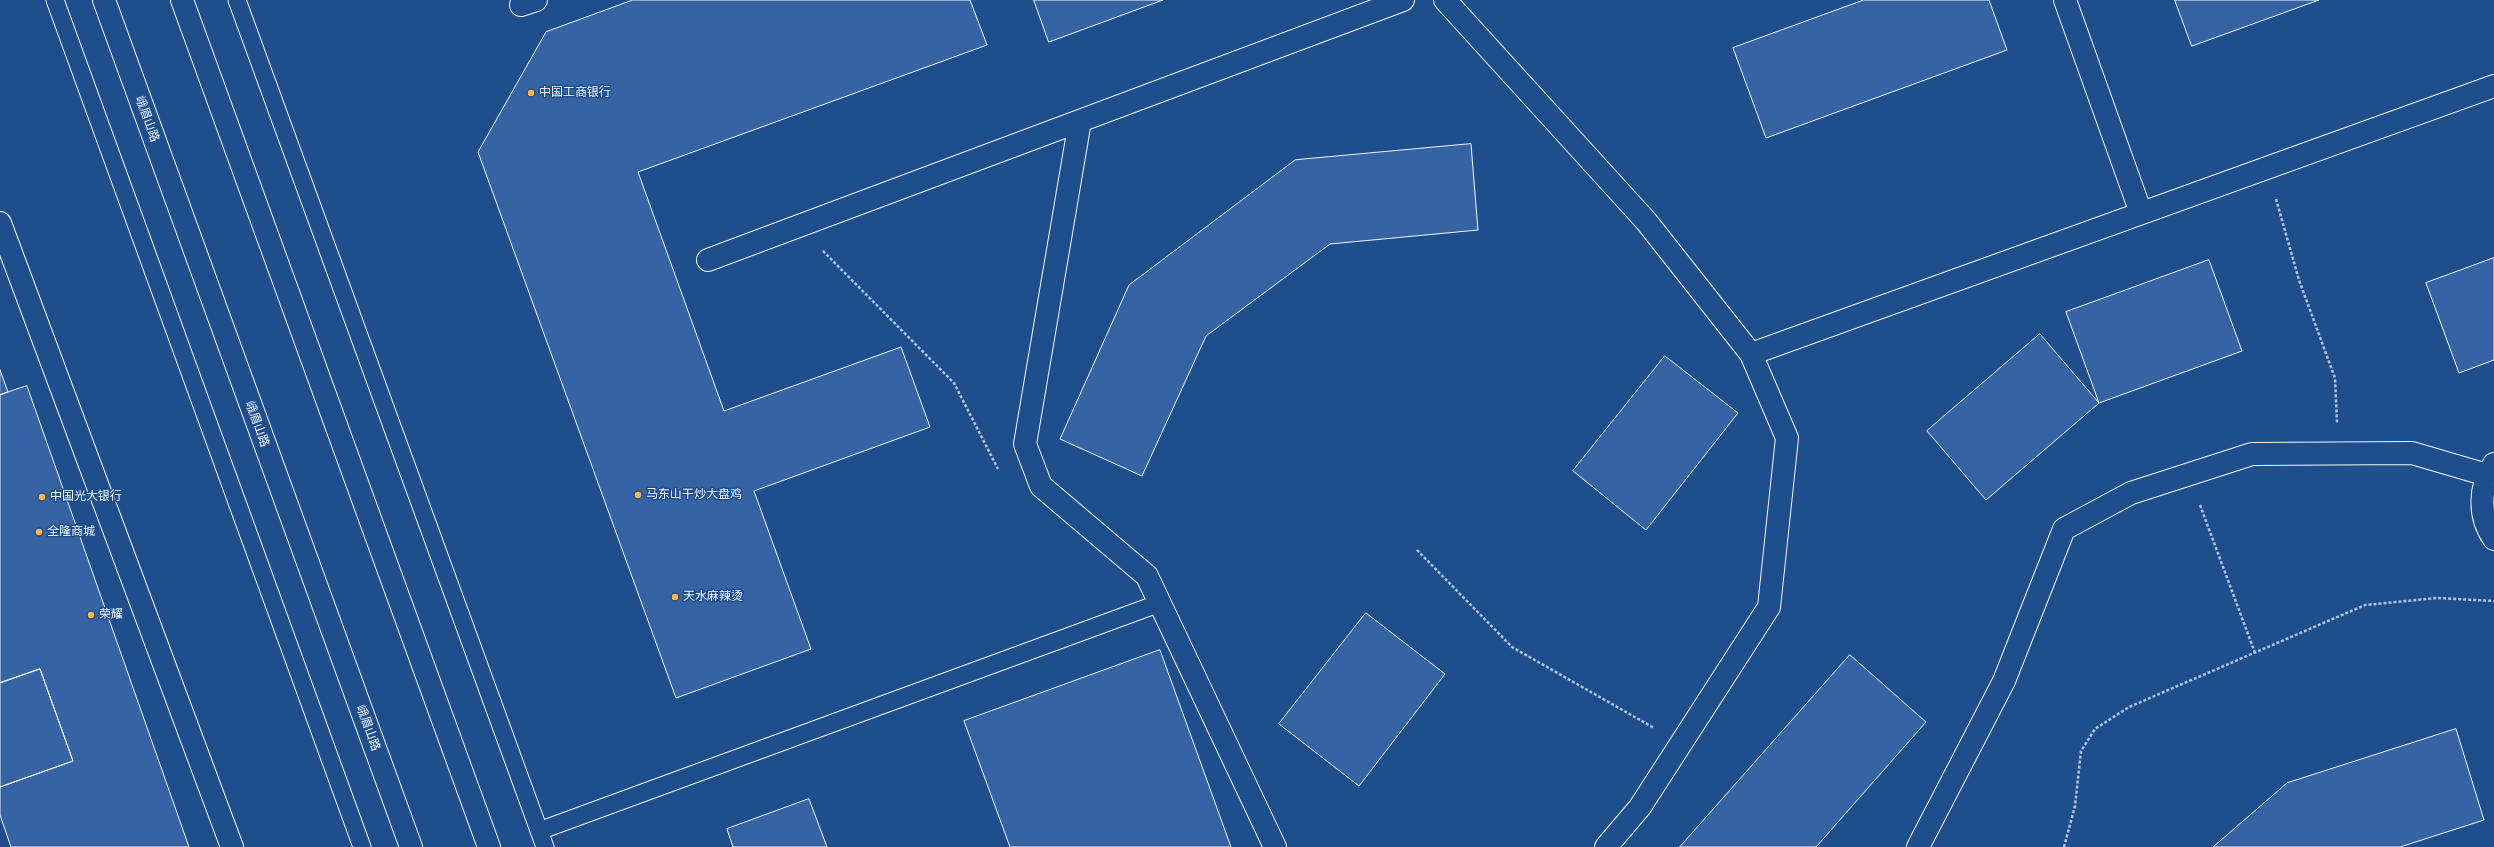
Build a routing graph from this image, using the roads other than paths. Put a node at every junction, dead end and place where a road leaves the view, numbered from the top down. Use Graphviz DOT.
graph roads {
  1 [pos="55,0"];
  2 [pos="104,0"];
  3 [pos="182,0"];
  4 [pos="237,0"];
  5 [pos="1403,0"];
  6 [pos="1445,0"];
  7 [pos="2065,0"];
  8 [pos="2494,86"];
  9 [pos="1080,121"];
  10 [pos="2141,213"];
  11 [pos="0,223"];
  12 [pos="708,260"];
  13 [pos="1751,354"];
  14 [pos="2490,470"];
  15 [pos="2494,539"];
  16 [pos="1160,602"];
  17 [pos="542,839"];
  18 [pos="232,847"];
  19 [pos="362,847"];
  20 [pos="411,847"];
  21 [pos="489,847"];
  22 [pos="1275,847"];
  23 [pos="1606,847"];
  24 [pos="1918,847"];
  1 -- 19 [label="lane"];
  2 -- 20 [label="street, 峨眉山路"];
  3 -- 21 [label="street"];
  4 -- 17 [label="lane"];
  5 -- 9 [label="street"];
  6 -- 13 [label="street"];
  7 -- 10 [label="street"];
  8 -- 10 [label="street"];
  9 -- 12 [label="street"];
  9 -- 16 [label="street"];
  10 -- 13 [label="street"];
  11 -- 18 [label="street"];
  13 -- 23 [label="street"];
  14 -- 15 [label="street"];
  14 -- 24 [label="street"];
  16 -- 17 [label="lane"];
  16 -- 22 [label="street"];
}
